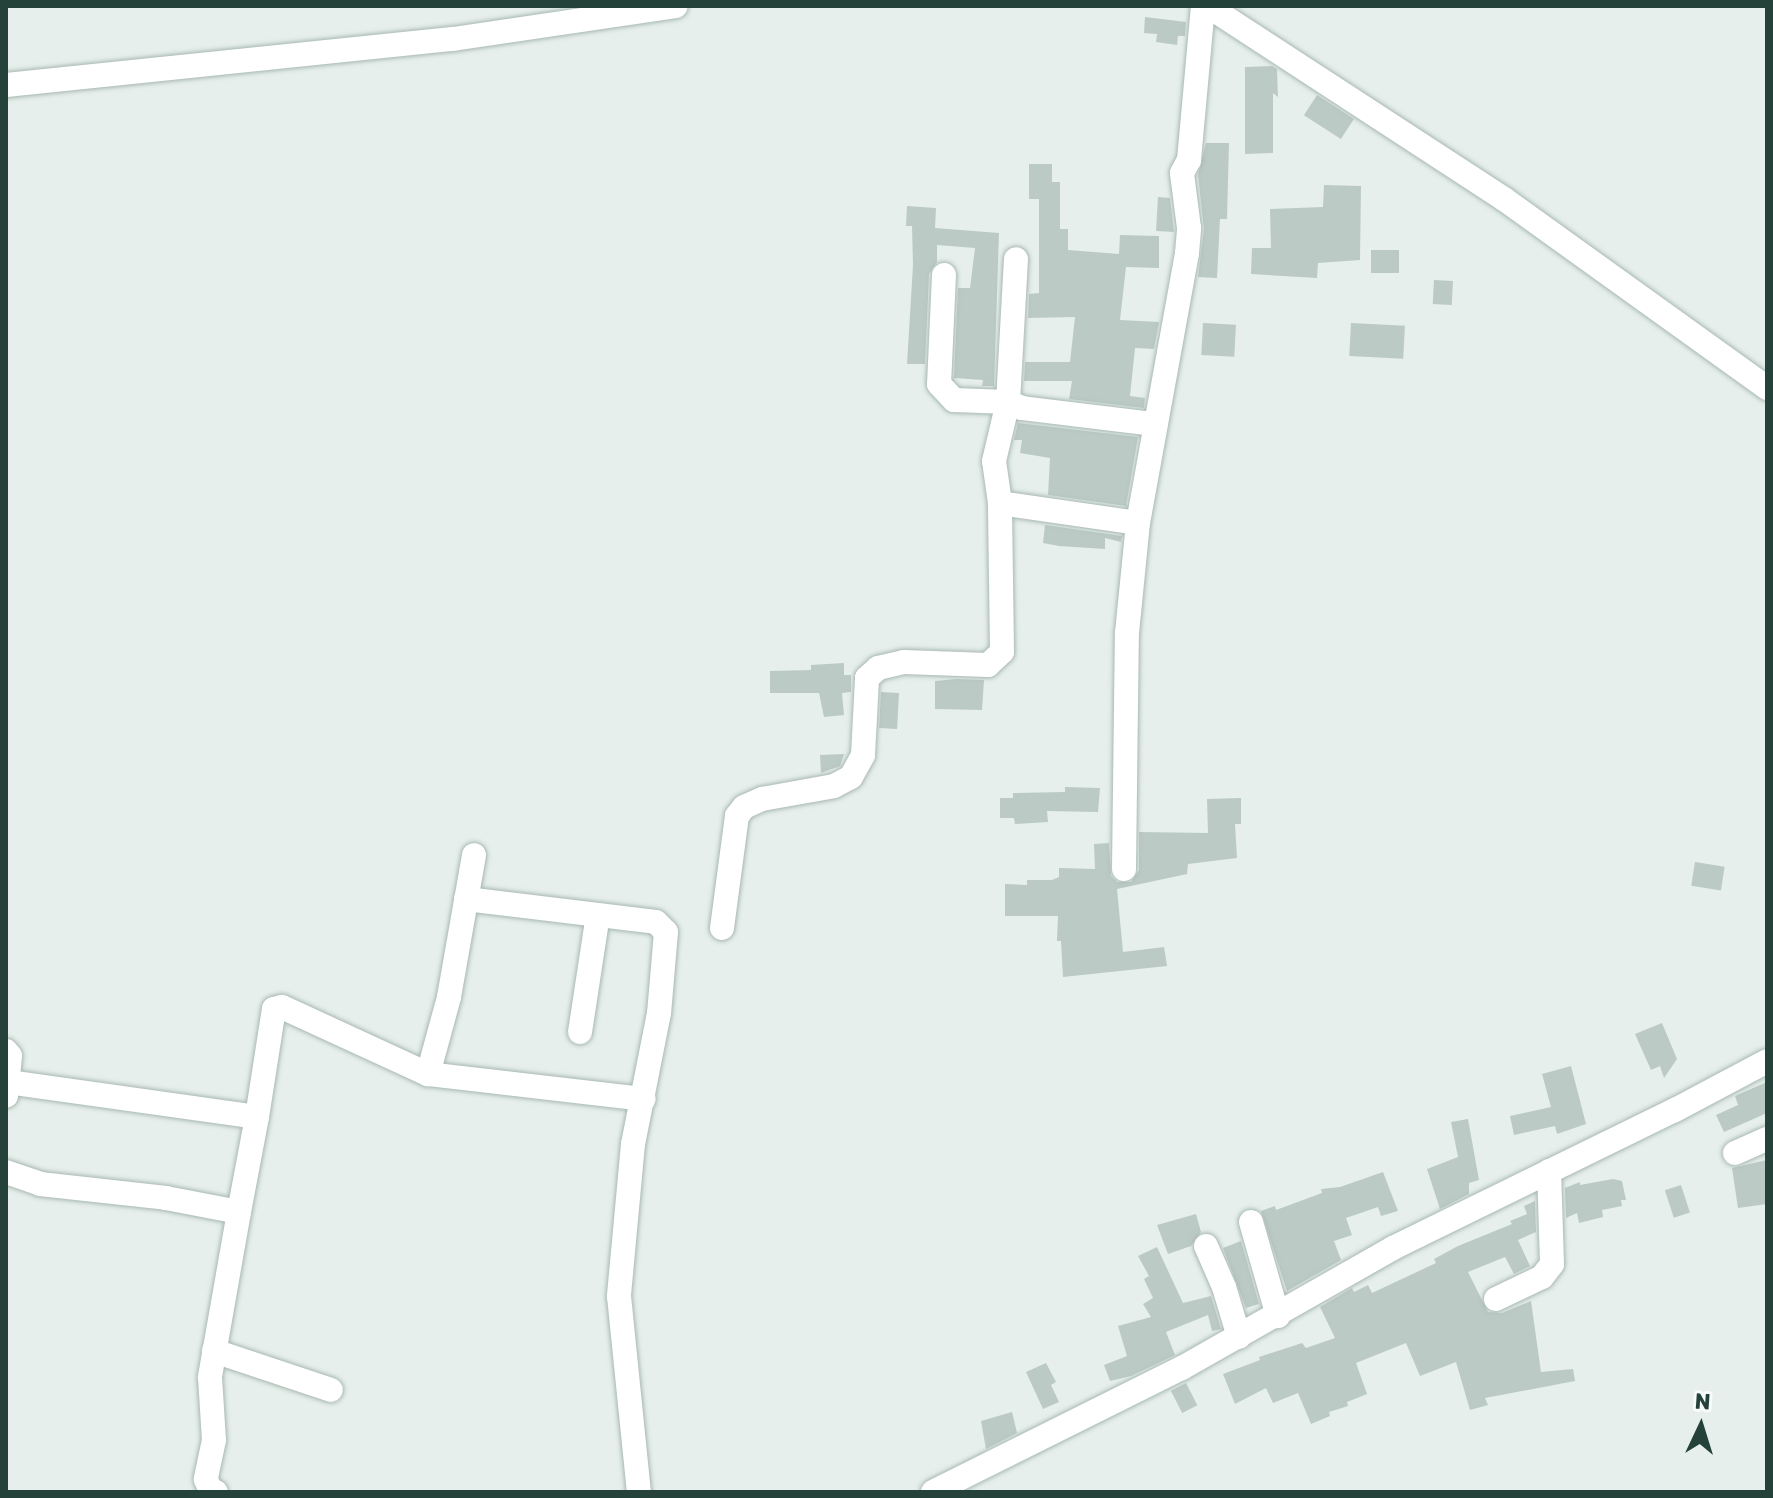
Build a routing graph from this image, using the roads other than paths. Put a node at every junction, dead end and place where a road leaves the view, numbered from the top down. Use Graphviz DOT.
graph roads {
  1 [pos="676,6"];
  2 [pos="1206,6"];
  3 [pos="6,85"];
  4 [pos="1016,259"];
  5 [pos="944,275"];
  6 [pos="1767,388"];
  7 [pos="1008,402"];
  8 [pos="1155,424"];
  9 [pos="1000,503"];
  10 [pos="1138,523"];
  11 [pos="474,855"];
  12 [pos="1124,869"];
  13 [pos="466,899"];
  14 [pos="598,915"];
  15 [pos="722,928"];
  16 [pos="580,1032"];
  17 [pos="6,1051"];
  18 [pos="1767,1061"];
  19 [pos="428,1074"];
  20 [pos="7,1089"];
  21 [pos="644,1099"];
  22 [pos="257,1117"];
  23 [pos="1767,1139"];
  24 [pos="1735,1153"];
  25 [pos="1549,1171"];
  26 [pos="6,1172"];
  27 [pos="239,1212"];
  28 [pos="1251,1222"];
  29 [pos="1206,1246"];
  30 [pos="1496,1299"];
  31 [pos="1278,1316"];
  32 [pos="1239,1337"];
  33 [pos="214,1351"];
  34 [pos="331,1390"];
  35 [pos="216,1492"];
  36 [pos="639,1492"];
  37 [pos="933,1492"];
  1 -- 3 [label="street"];
  2 -- 6 [label="street"];
  2 -- 8 [label="street"];
  4 -- 7 [label="street"];
  5 -- 7 [label="street"];
  7 -- 8 [label="street"];
  7 -- 9 [label="street"];
  8 -- 10 [label="street"];
  9 -- 10 [label="street"];
  9 -- 15 [label="street"];
  10 -- 12 [label="street"];
  11 -- 13 [label="street"];
  13 -- 14 [label="street"];
  13 -- 19 [label="street"];
  14 -- 16 [label="street"];
  14 -- 21 [label="street"];
  17 -- 20 [label="street"];
  18 -- 25 [label="street"];
  19 -- 21 [label="street"];
  19 -- 22 [label="street"];
  20 -- 22 [label="street"];
  21 -- 36 [label="street"];
  22 -- 27 [label="street"];
  23 -- 24 [label="street"];
  25 -- 30 [label="street"];
  25 -- 31 [label="street"];
  26 -- 27 [label="street"];
  27 -- 33 [label="street"];
  28 -- 31 [label="street"];
  29 -- 32 [label="street"];
  31 -- 32 [label="street"];
  32 -- 37 [label="street"];
  33 -- 34 [label="street"];
  33 -- 35 [label="street"];
}
